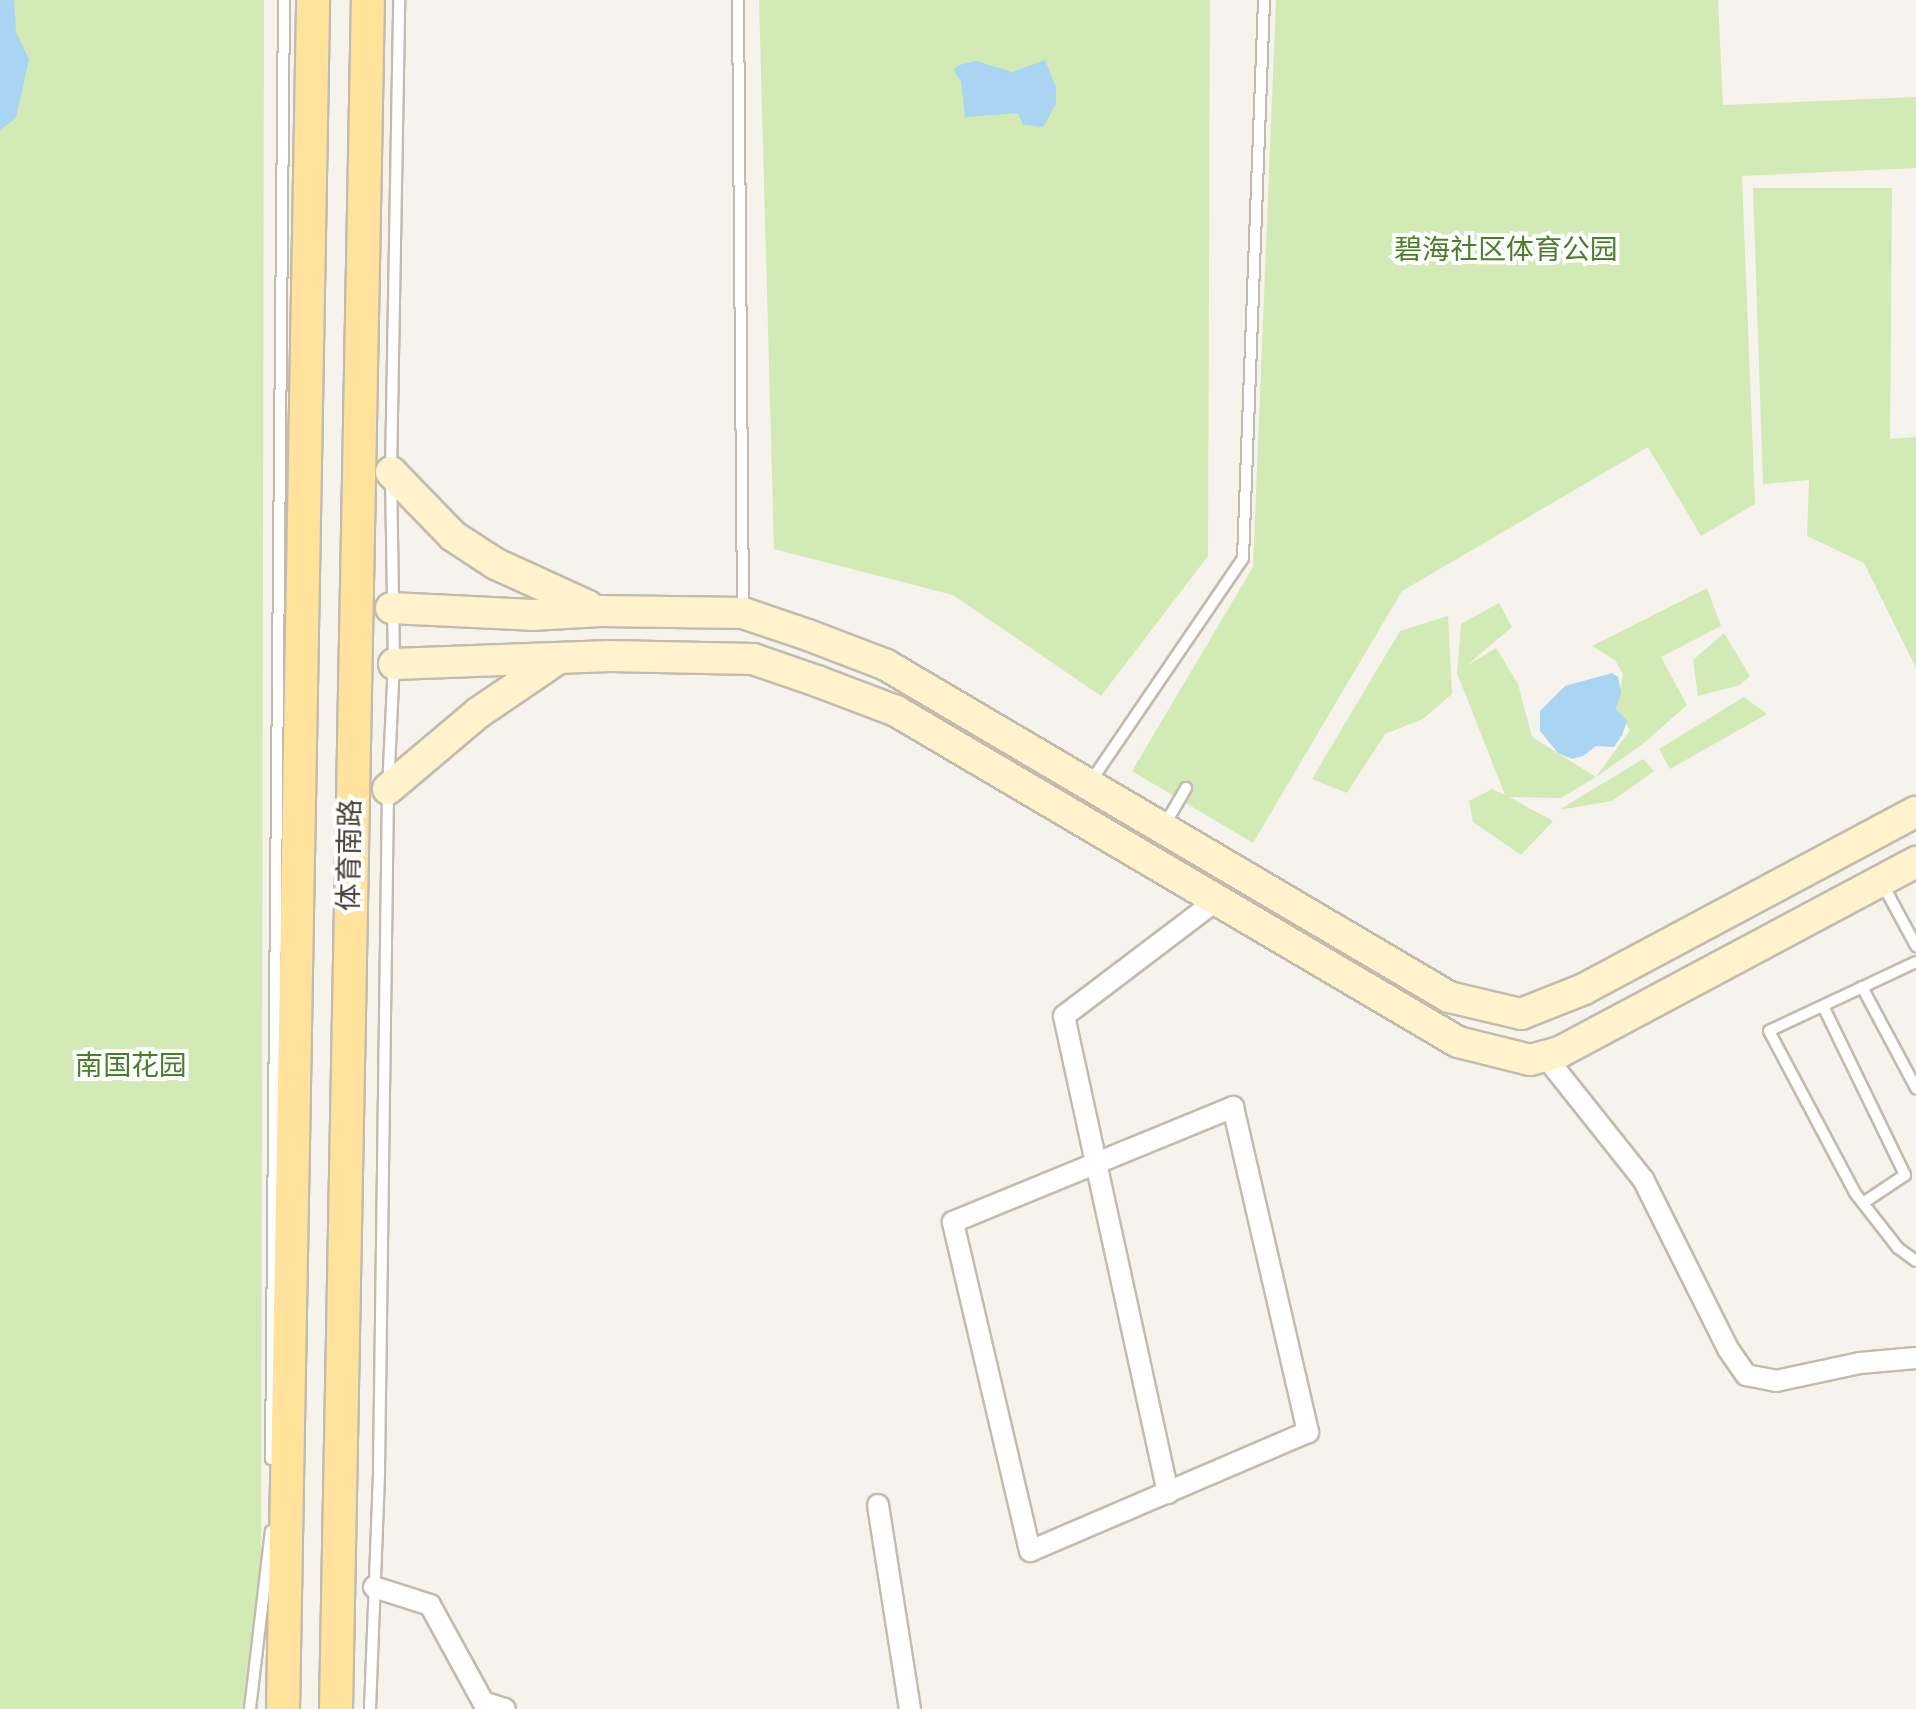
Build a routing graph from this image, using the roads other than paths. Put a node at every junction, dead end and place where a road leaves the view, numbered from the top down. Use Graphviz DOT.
graph roads {
  1 [pos="284,0"];
  2 [pos="313,0"];
  3 [pos="368,0"];
  4 [pos="399,0"];
  5 [pos="738,0"];
  6 [pos="1264,0"];
  7 [pos="390,472"];
  8 [pos="391,608"];
  9 [pos="600,610"];
  10 [pos="743,613"];
  11 [pos="556,660"];
  12 [pos="394,664"];
  13 [pos="1089,784"];
  14 [pos="1186,788"];
  15 [pos="388,789"];
  16 [pos="1916,812"];
  17 [pos="1163,828"];
  18 [pos="1862,840"];
  19 [pos="1916,862"];
  20 [pos="1881,882"];
  21 [pos="1216,900"];
  22 [pos="1916,946"];
  23 [pos="1916,962"];
  24 [pos="1862,987"];
  25 [pos="1823,1006"];
  26 [pos="1545,1056"];
  27 [pos="1916,1088"];
  28 [pos="1096,1162"];
  29 [pos="1916,1166"];
  30 [pos="1906,1175"];
  31 [pos="1863,1203"];
  32 [pos="1916,1261"];
  33 [pos="1916,1358"];
  34 [pos="271,1473"];
  35 [pos="1168,1493"];
  36 [pos="878,1505"];
  37 [pos="271,1512"];
  38 [pos="374,1588"];
  39 [pos="250,1709"];
  40 [pos="283,1709"];
  41 [pos="336,1709"];
  42 [pos="370,1709"];
  43 [pos="505,1709"];
  44 [pos="910,1709"];
  1 -- 34 [label="lane"];
  2 -- 40 [label="main road, 体育南路"];
  3 -- 41 [label="main road, 体育南路"];
  4 -- 7 [label="lane"];
  5 -- 10 [label="lane"];
  6 -- 13 [label="lane"];
  7 -- 8 [label="lane"];
  7 -- 9 [label="street"];
  8 -- 9 [label="street"];
  8 -- 12 [label="lane"];
  9 -- 10 [label="street"];
  10 -- 13 [label="street"];
  11 -- 12 [label="street"];
  11 -- 15 [label="street"];
  11 -- 21 [label="street"];
  12 -- 15 [label="lane"];
  13 -- 17 [label="street"];
  14 -- 17 [label="lane"];
  15 -- 38 [label="lane"];
  16 -- 18 [label="street"];
  17 -- 18 [label="street"];
  18 -- 20 [label="street"];
  19 -- 20 [label="street"];
  20 -- 22 [label="lane"];
  20 -- 26 [label="street"];
  21 -- 26 [label="street"];
  21 -- 28 [label="street"];
  23 -- 24 [label="lane"];
  24 -- 25 [label="lane"];
  24 -- 27 [label="lane"];
  25 -- 30 [label="lane"];
  25 -- 31 [label="lane"];
  26 -- 33 [label="street"];
  28 -- 35 [label="street"];
  28 -- 35 [label="street"];
  28 -- 35 [label="street"];
  29 -- 30 [label="lane"];
  30 -- 31 [label="lane"];
  31 -- 32 [label="lane"];
  36 -- 44 [label="street"];
  37 -- 39 [label="lane"];
  38 -- 42 [label="lane"];
  38 -- 43 [label="street"];
}
